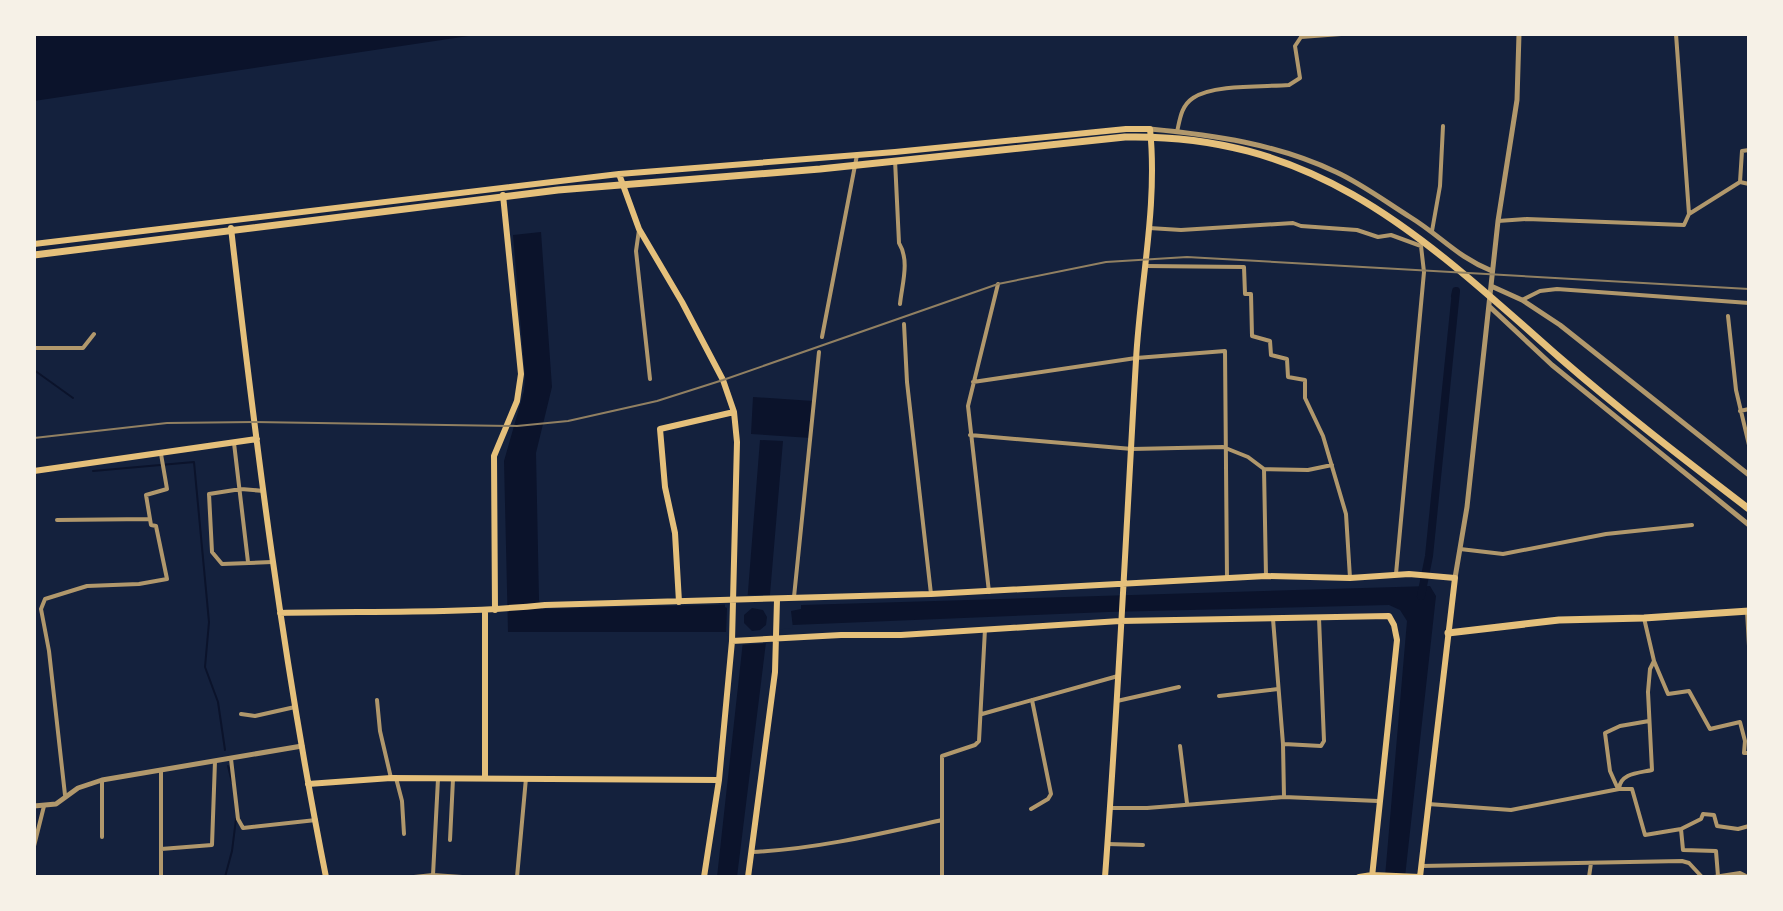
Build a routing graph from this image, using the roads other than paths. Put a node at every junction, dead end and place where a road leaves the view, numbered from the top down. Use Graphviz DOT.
graph roads {
  1 [pos="1341,34"];
  2 [pos="1519,34"];
  3 [pos="1676,34"];
  4 [pos="1443,126"];
  5 [pos="1150,129"];
  6 [pos="1177,132"];
  7 [pos="1749,150"];
  8 [pos="895,152"];
  9 [pos="857,154"];
  10 [pos="619,174"];
  11 [pos="1740,182"];
  12 [pos="1749,184"];
  13 [pos="502,188"];
  14 [pos="1689,214"];
  15 [pos="230,221"];
  16 [pos="1498,221"];
  17 [pos="1149,228"];
  18 [pos="639,229"];
  19 [pos="1432,232"];
  20 [pos="34,244"];
  21 [pos="34,255"];
  22 [pos="1145,266"];
  23 [pos="1492,271"];
  24 [pos="998,284"];
  25 [pos="1487,288"];
  26 [pos="1522,300"];
  27 [pos="1749,303"];
  28 [pos="900,304"];
  29 [pos="1489,306"];
  30 [pos="1728,316"];
  31 [pos="904,324"];
  32 [pos="94,334"];
  33 [pos="822,337"];
  34 [pos="34,348"];
  35 [pos="819,352"];
  36 [pos="1136,358"];
  37 [pos="650,379"];
  38 [pos="973,382"];
  39 [pos="1749,409"];
  40 [pos="1740,411"];
  41 [pos="734,412"];
  42 [pos="970,435"];
  43 [pos="257,439"];
  44 [pos="234,443"];
  45 [pos="1749,445"];
  46 [pos="1228,448"];
  47 [pos="1132,449"];
  48 [pos="162,457"];
  49 [pos="1332,465"];
  50 [pos="1262,468"];
  51 [pos="34,471"];
  52 [pos="1749,475"];
  53 [pos="241,489"];
  54 [pos="264,491"];
  55 [pos="1749,509"];
  56 [pos="150,519"];
  57 [pos="57,520"];
  58 [pos="1692,525"];
  59 [pos="1749,525"];
  60 [pos="1460,549"];
  61 [pos="248,562"];
  62 [pos="272,562"];
  63 [pos="1396,574"];
  64 [pos="1266,576"];
  65 [pos="1227,578"];
  66 [pos="1350,578"];
  67 [pos="1455,578"];
  68 [pos="1122,588"];
  69 [pos="989,592"];
  70 [pos="931,594"];
  71 [pos="794,597"];
  72 [pos="679,602"];
  73 [pos="734,602"];
  74 [pos="774,602"];
  75 [pos="495,610"];
  76 [pos="1748,611"];
  77 [pos="485,612"];
  78 [pos="280,613"];
  79 [pos="1319,615"];
  80 [pos="1644,618"];
  81 [pos="1273,619"];
  82 [pos="1120,620"];
  83 [pos="985,629"];
  84 [pos="1448,633"];
  85 [pos="778,634"];
  86 [pos="732,641"];
  87 [pos="1749,646"];
  88 [pos="1654,661"];
  89 [pos="1118,676"];
  90 [pos="1179,687"];
  91 [pos="1278,689"];
  92 [pos="1219,696"];
  93 [pos="377,700"];
  94 [pos="1032,700"];
  95 [pos="1117,701"];
  96 [pos="295,707"];
  97 [pos="241,714"];
  98 [pos="981,714"];
  99 [pos="1649,721"];
  100 [pos="1283,744"];
  101 [pos="302,746"];
  102 [pos="1180,746"];
  103 [pos="1749,753"];
  104 [pos="231,759"];
  105 [pos="215,761"];
  106 [pos="161,772"];
  107 [pos="393,778"];
  108 [pos="485,778"];
  109 [pos="526,778"];
  110 [pos="438,779"];
  111 [pos="453,779"];
  112 [pos="102,780"];
  113 [pos="719,780"];
  114 [pos="308,784"];
  115 [pos="1618,789"];
  116 [pos="65,795"];
  117 [pos="1284,797"];
  118 [pos="1378,801"];
  119 [pos="1187,803"];
  120 [pos="1428,804"];
  121 [pos="34,806"];
  122 [pos="44,806"];
  123 [pos="1110,808"];
  124 [pos="1031,809"];
  125 [pos="316,820"];
  126 [pos="942,820"];
  127 [pos="1749,826"];
  128 [pos="1681,829"];
  129 [pos="404,834"];
  130 [pos="102,837"];
  131 [pos="450,840"];
  132 [pos="1107,844"];
  133 [pos="1143,845"];
  134 [pos="34,846"];
  135 [pos="161,849"];
  136 [pos="750,852"];
  137 [pos="1591,863"];
  138 [pos="1421,866"];
  139 [pos="433,875"];
  140 [pos="1374,876"];
  141 [pos="1720,876"];
  142 [pos="161,877"];
  143 [pos="326,877"];
  144 [pos="414,877"];
  145 [pos="463,877"];
  146 [pos="517,877"];
  147 [pos="704,877"];
  148 [pos="748,877"];
  149 [pos="942,877"];
  150 [pos="1105,877"];
  151 [pos="1359,877"];
  152 [pos="1417,877"];
  153 [pos="1589,877"];
  154 [pos="1702,877"];
  155 [pos="1748,877"];
  1 -- 6 [label="street"];
  2 -- 16 [label="street"];
  3 -- 14 [label="street"];
  4 -- 19 [label="street"];
  5 -- 6 [label="street"];
  5 -- 8 [label="main road"];
  5 -- 17 [label="main road"];
  6 -- 19 [label="street"];
  7 -- 11 [label="street"];
  8 -- 9 [label="main road"];
  8 -- 28 [label="street"];
  9 -- 10 [label="main road"];
  9 -- 33 [label="street"];
  10 -- 13 [label="main road"];
  10 -- 18 [label="main road"];
  11 -- 12 [label="street"];
  11 -- 14 [label="street"];
  13 -- 15 [label="main road"];
  13 -- 75 [label="main road"];
  14 -- 16 [label="street"];
  15 -- 20 [label="main road"];
  15 -- 43 [label="main road"];
  16 -- 23 [label="street"];
  17 -- 22 [label="main road"];
  17 -- 63 [label="street"];
  18 -- 37 [label="street"];
  18 -- 41 [label="main road"];
  19 -- 23 [label="street"];
  21 -- 25 [label="main road"];
  22 -- 36 [label="main road"];
  22 -- 49 [label="street"];
  23 -- 25 [label="street"];
  24 -- 38 [label="street"];
  25 -- 26 [label="street"];
  25 -- 29 [label="street"];
  25 -- 55 [label="main road"];
  26 -- 27 [label="street"];
  26 -- 52 [label="street"];
  29 -- 59 [label="street"];
  29 -- 60 [label="street"];
  30 -- 40 [label="street"];
  31 -- 70 [label="street"];
  32 -- 34 [label="street"];
  35 -- 71 [label="street"];
  36 -- 38 [label="street"];
  36 -- 46 [label="street"];
  36 -- 47 [label="main road"];
  38 -- 42 [label="street"];
  39 -- 40 [label="street"];
  40 -- 45 [label="street"];
  41 -- 72 [label="main road"];
  41 -- 73 [label="main road"];
  42 -- 47 [label="street"];
  42 -- 69 [label="street"];
  43 -- 44 [label="main road"];
  43 -- 54 [label="main road"];
  44 -- 48 [label="main road"];
  44 -- 53 [label="street"];
  46 -- 47 [label="street"];
  46 -- 50 [label="street"];
  46 -- 65 [label="street"];
  47 -- 68 [label="main road"];
  48 -- 51 [label="main road"];
  48 -- 56 [label="street"];
  49 -- 50 [label="street"];
  49 -- 66 [label="street"];
  50 -- 64 [label="street"];
  53 -- 54 [label="street"];
  53 -- 61 [label="street"];
  53 -- 61 [label="street"];
  54 -- 62 [label="main road"];
  56 -- 57 [label="street"];
  56 -- 116 [label="street"];
  58 -- 60 [label="street"];
  60 -- 67 [label="street"];
  61 -- 62 [label="street"];
  62 -- 78 [label="main road"];
  63 -- 66 [label="main road"];
  63 -- 67 [label="main road"];
  64 -- 65 [label="main road"];
  64 -- 66 [label="main road"];
  65 -- 68 [label="main road"];
  67 -- 84 [label="main road"];
  68 -- 69 [label="main road"];
  68 -- 82 [label="main road"];
  69 -- 70 [label="main road"];
  70 -- 71 [label="main road"];
  71 -- 74 [label="main road"];
  72 -- 73 [label="main road"];
  72 -- 75 [label="main road"];
  73 -- 74 [label="main road"];
  73 -- 86 [label="main road"];
  74 -- 85 [label="main road"];
  75 -- 77 [label="main road"];
  76 -- 80 [label="main road"];
  76 -- 87 [label="street"];
  77 -- 78 [label="main road"];
  77 -- 108 [label="main road"];
  78 -- 96 [label="main road"];
  79 -- 81 [label="main road"];
  79 -- 100 [label="street"];
  79 -- 118 [label="main road"];
  80 -- 84 [label="main road"];
  80 -- 88 [label="street"];
  81 -- 82 [label="main road"];
  81 -- 91 [label="street"];
  82 -- 83 [label="main road"];
  82 -- 89 [label="main road"];
  83 -- 85 [label="main road"];
  83 -- 98 [label="street"];
  84 -- 120 [label="main road"];
  85 -- 86 [label="main road"];
  85 -- 136 [label="main road"];
  86 -- 113 [label="main road"];
  88 -- 99 [label="street"];
  88 -- 103 [label="street"];
  89 -- 94 [label="street"];
  89 -- 95 [label="main road"];
  90 -- 95 [label="street"];
  91 -- 92 [label="street"];
  91 -- 100 [label="street"];
  93 -- 107 [label="street"];
  94 -- 98 [label="street"];
  94 -- 124 [label="street"];
  95 -- 123 [label="main road"];
  96 -- 97 [label="street"];
  96 -- 101 [label="main road"];
  98 -- 126 [label="street"];
  99 -- 115 [label="street"];
  99 -- 115 [label="street"];
  100 -- 117 [label="street"];
  101 -- 104 [label="street"];
  101 -- 114 [label="main road"];
  102 -- 119 [label="street"];
  104 -- 105 [label="street"];
  104 -- 125 [label="street"];
  105 -- 106 [label="street"];
  105 -- 135 [label="street"];
  106 -- 112 [label="street"];
  106 -- 135 [label="street"];
  107 -- 110 [label="main road"];
  107 -- 114 [label="main road"];
  107 -- 129 [label="street"];
  108 -- 109 [label="main road"];
  108 -- 111 [label="main road"];
  109 -- 113 [label="main road"];
  109 -- 146 [label="street"];
  110 -- 111 [label="main road"];
  110 -- 139 [label="street"];
  111 -- 131 [label="street"];
  112 -- 116 [label="street"];
  112 -- 130 [label="street"];
  113 -- 147 [label="main road"];
  114 -- 125 [label="main road"];
  115 -- 120 [label="street"];
  115 -- 128 [label="street"];
  116 -- 122 [label="street"];
  117 -- 118 [label="street"];
  117 -- 119 [label="street"];
  118 -- 140 [label="main road"];
  119 -- 123 [label="street"];
  120 -- 138 [label="main road"];
  121 -- 122 [label="street"];
  122 -- 134 [label="street"];
  123 -- 132 [label="main road"];
  125 -- 143 [label="main road"];
  126 -- 136 [label="street"];
  126 -- 149 [label="street"];
  127 -- 128 [label="street"];
  128 -- 141 [label="street"];
  132 -- 133 [label="street"];
  132 -- 150 [label="main road"];
  135 -- 142 [label="street"];
  136 -- 148 [label="main road"];
  137 -- 138 [label="street"];
  137 -- 153 [label="street"];
  137 -- 154 [label="street"];
  138 -- 152 [label="main road"];
  139 -- 144 [label="street"];
  139 -- 145 [label="street"];
  140 -- 151 [label="main road"];
  140 -- 152 [label="main road"];
  141 -- 155 [label="street"];
}
